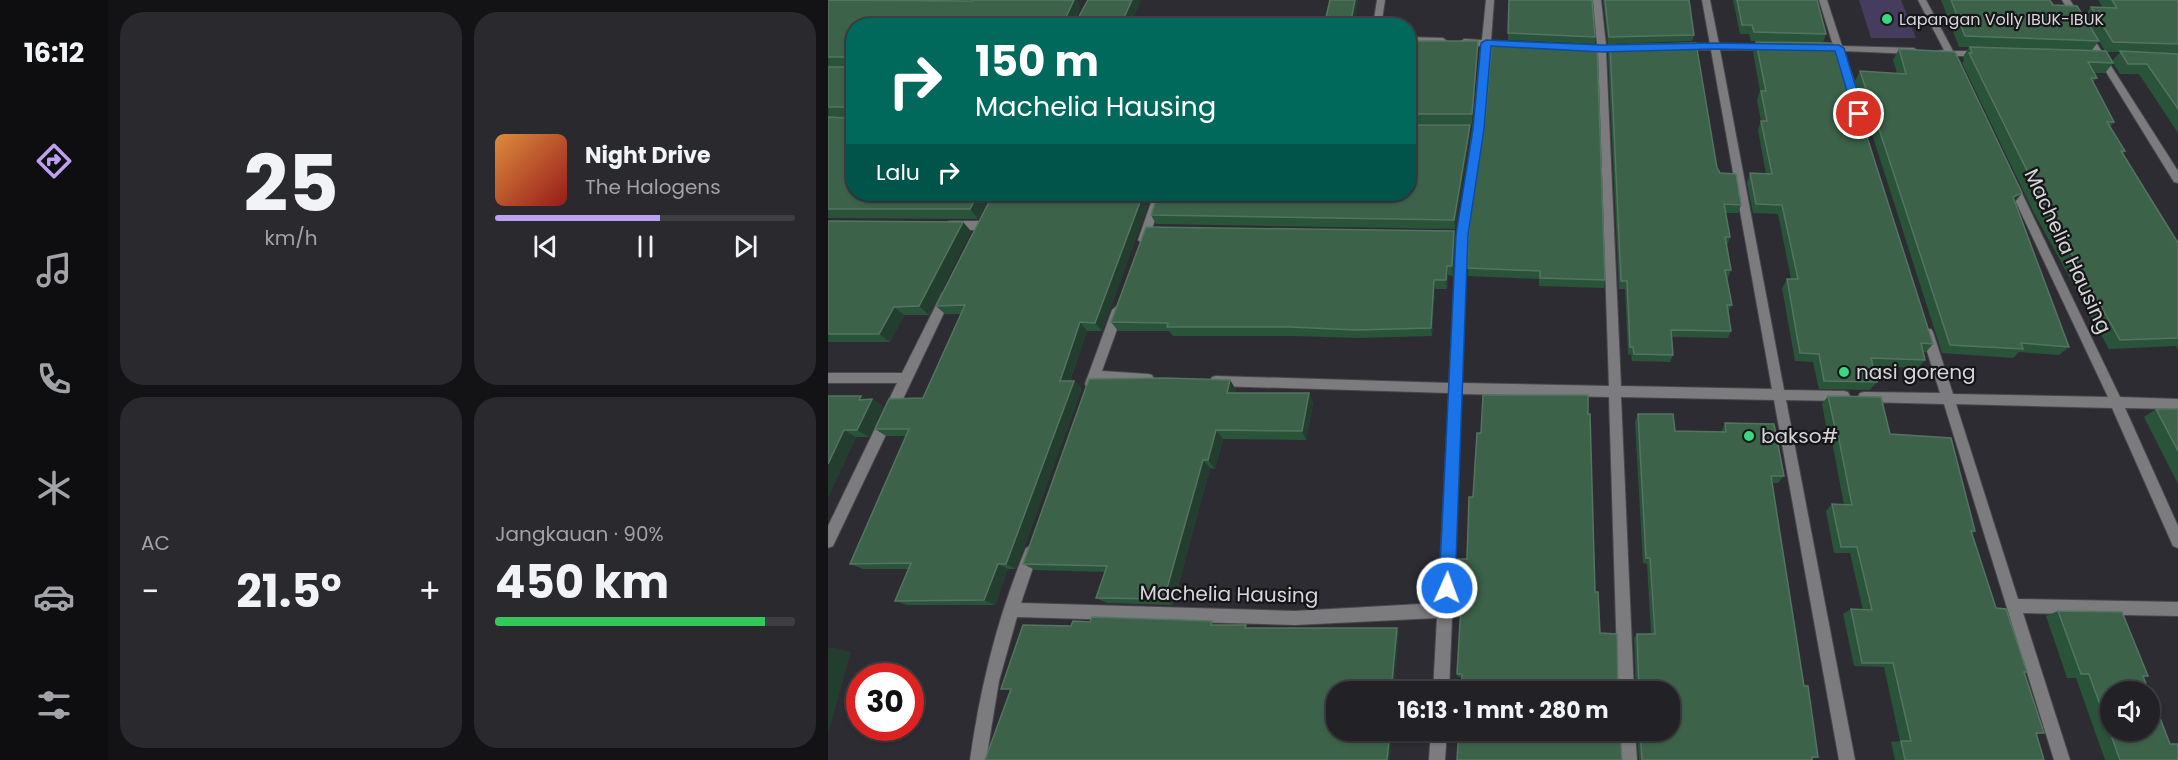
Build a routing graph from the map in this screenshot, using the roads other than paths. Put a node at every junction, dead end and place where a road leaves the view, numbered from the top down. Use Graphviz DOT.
graph roads {
  1 [pos="1381,0"];
  2 [pos="1490,0"];
  3 [pos="1597,0"];
  4 [pos="1706,0"];
  5 [pos="1823,0"];
  6 [pos="1922,0"];
  7 [pos="2066,0"];
  8 [pos="1378,18"];
  9 [pos="1416,40"];
  10 [pos="1486,43"];
  11 [pos="1521,45"];
  12 [pos="1714,46"];
  13 [pos="1567,47"];
  14 [pos="1669,47"];
  15 [pos="1782,47"];
  16 [pos="1636,48"];
  17 [pos="1816,48"];
  18 [pos="1839,48"];
  19 [pos="1602,49"];
  20 [pos="1951,53"];
  21 [pos="1985,54"];
  22 [pos="2088,57"];
  23 [pos="2100,57"];
  24 [pos="2111,57"];
  25 [pos="1961,74"];
  26 [pos="1853,93"];
  27 [pos="2006,169"];
  28 [pos="2178,179"];
  29 [pos="1158,201"];
  30 [pos="935,225"];
  31 [pos="983,225"];
  32 [pos="1138,252"];
  33 [pos="952,286"];
  34 [pos="1122,297"];
  35 [pos="1923,319"];
  36 [pos="1094,376"];
  37 [pos="828,378"];
  38 [pos="904,378"];
  39 [pos="1163,379"];
  40 [pos="1198,381"];
  41 [pos="1454,389"];
  42 [pos="1614,392"];
  43 [pos="1778,395"];
  44 [pos="1947,398"];
  45 [pos="1086,399"];
  46 [pos="2116,402"];
  47 [pos="2178,404"];
  48 [pos="828,541"];
  49 [pos="2178,541"];
  50 [pos="1035,543"];
  51 [pos="2014,606"];
  52 [pos="2178,609"];
  53 [pos="1011,610"];
  54 [pos="1446,610"];
  55 [pos="1442,681"];
  56 [pos="1626,681"];
  57 [pos="1438,741"];
  58 [pos="1628,741"];
  59 [pos="978,760"];
  60 [pos="1437,760"];
  61 [pos="1629,760"];
  62 [pos="1847,760"];
  63 [pos="2062,760"];
  1 -- 8 [label="street"];
  2 -- 10 [label="street"];
  3 -- 19 [label="street"];
  4 -- 12 [label="street"];
  5 -- 18 [label="street"];
  6 -- 20 [label="street"];
  7 -- 23 [label="street"];
  9 -- 10 [label="street"];
  10 -- 11 [label="street"];
  10 -- 41 [label="street"];
  12 -- 14 [label="street"];
  12 -- 15 [label="street"];
  12 -- 43 [label="street"];
  13 -- 19 [label="street"];
  16 -- 19 [label="street"];
  17 -- 18 [label="street"];
  18 -- 20 [label="street"];
  18 -- 26 [label="street"];
  19 -- 42 [label="street"];
  20 -- 21 [label="street"];
  20 -- 25 [label="street"];
  22 -- 23 [label="street"];
  23 -- 24 [label="street"];
  23 -- 28 [label="street"];
  27 -- 46 [label="street, Machelia Hausing"];
  29 -- 32 [label="street"];
  30 -- 31 [label="street"];
  33 -- 38 [label="street"];
  34 -- 36 [label="street"];
  35 -- 44 [label="street"];
  36 -- 39 [label="street"];
  36 -- 45 [label="street"];
  37 -- 38 [label="street"];
  38 -- 48 [label="street"];
  40 -- 41 [label="street"];
  41 -- 42 [label="street"];
  41 -- 54 [label="street"];
  42 -- 43 [label="street"];
  42 -- 56 [label="street"];
  43 -- 44 [label="street"];
  43 -- 62 [label="street"];
  44 -- 46 [label="street"];
  44 -- 51 [label="street"];
  46 -- 47 [label="street"];
  46 -- 49 [label="street, Machelia Hausing"];
  50 -- 53 [label="street"];
  51 -- 52 [label="street"];
  51 -- 63 [label="street"];
  53 -- 54 [label="street, Machelia Hausing"];
  53 -- 59 [label="street"];
  54 -- 55 [label="street"];
  57 -- 60 [label="street"];
  58 -- 61 [label="street"];
}
